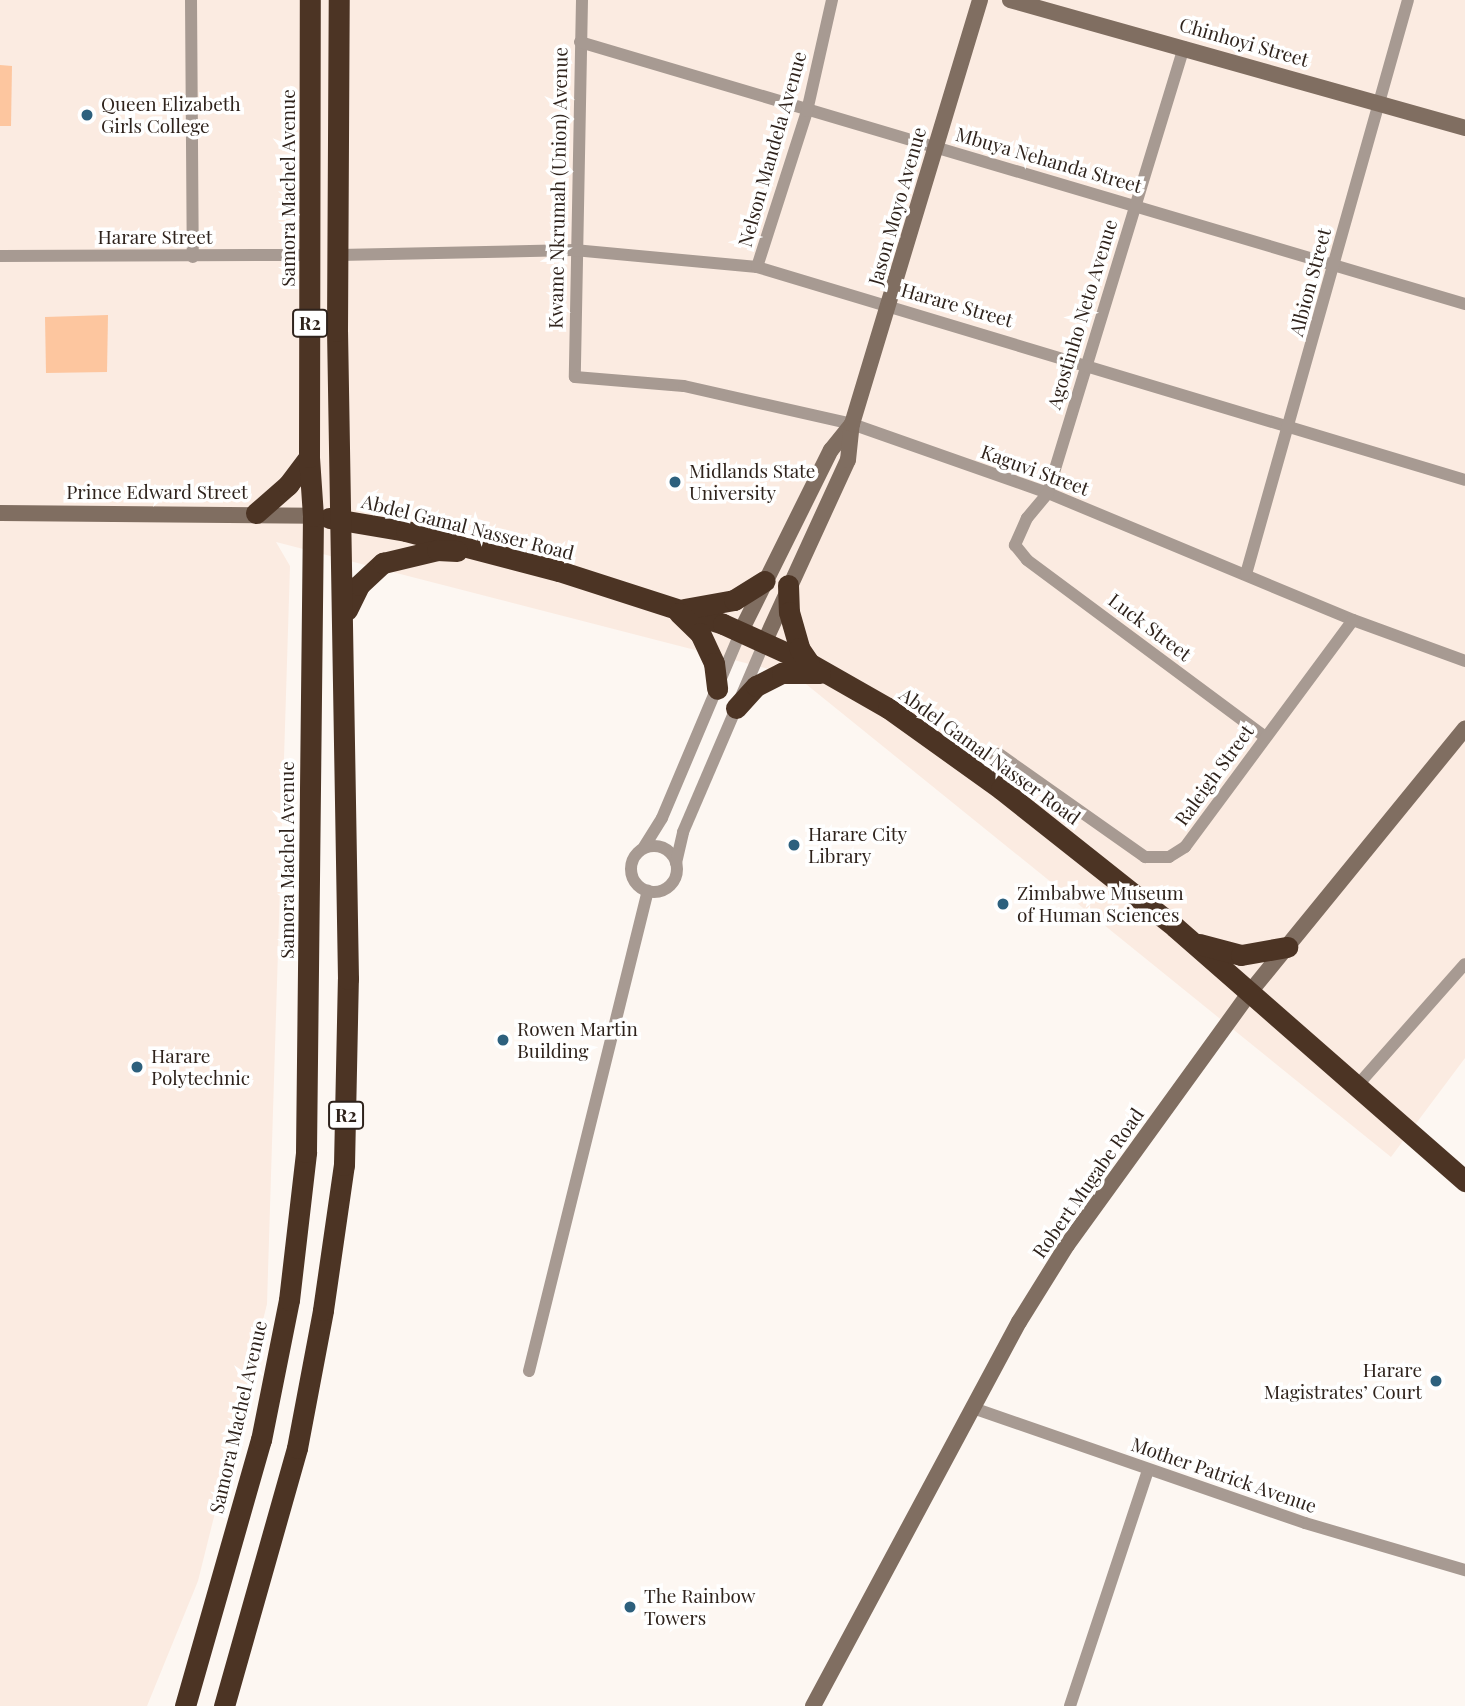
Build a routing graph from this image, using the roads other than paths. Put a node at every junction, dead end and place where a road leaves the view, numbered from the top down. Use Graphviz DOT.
graph roads {
  1 [pos="191,0"];
  2 [pos="310,0"];
  3 [pos="339,0"];
  4 [pos="582,0"];
  5 [pos="832,0"];
  6 [pos="980,0"];
  7 [pos="1010,0"];
  8 [pos="1408,0"];
  9 [pos="580,42"];
  10 [pos="1184,47"];
  11 [pos="1380,102"];
  12 [pos="807,111"];
  13 [pos="1465,128"];
  14 [pos="936,146"];
  15 [pos="1135,205"];
  16 [pos="574,250"];
  17 [pos="311,255"];
  18 [pos="340,255"];
  19 [pos="0,256"];
  20 [pos="193,257"];
  21 [pos="1332,265"];
  22 [pos="757,267"];
  23 [pos="1465,304"];
  24 [pos="890,305"];
  25 [pos="1089,364"];
  26 [pos="575,377"];
  27 [pos="852,424"];
  28 [pos="1290,426"];
  29 [pos="309,457"];
  30 [pos="1465,480"];
  31 [pos="1048,493"];
  32 [pos="0,513"];
  33 [pos="256,513"];
  34 [pos="313,516"];
  35 [pos="343,520"];
  36 [pos="1015,545"];
  37 [pos="483,552"];
  38 [pos="1246,574"];
  39 [pos="765,581"];
  40 [pos="788,585"];
  41 [pos="675,610"];
  42 [pos="343,619"];
  43 [pos="1353,620"];
  44 [pos="741,631"];
  45 [pos="765,641"];
  46 [pos="1465,661"];
  47 [pos="809,663"];
  48 [pos="829,675"];
  49 [pos="717,690"];
  50 [pos="736,708"];
  51 [pos="1465,728"];
  52 [pos="1265,737"];
  53 [pos="966,762"];
  54 [pos="644,847"];
  55 [pos="676,863"];
  56 [pos="648,891"];
  57 [pos="1193,943"];
  58 [pos="1287,947"];
  59 [pos="1465,964"];
  60 [pos="1250,992"];
  61 [pos="1356,1087"];
  62 [pos="1465,1181"];
  63 [pos="529,1371"];
  64 [pos="973,1408"];
  65 [pos="1147,1470"];
  66 [pos="1465,1570"];
  67 [pos="185,1706"];
  68 [pos="224,1706"];
  69 [pos="813,1706"];
  70 [pos="1070,1706"];
  1 -- 20 [label="street"];
  2 -- 17 [label="highway, Samora Machel Avenue / R2"];
  3 -- 18 [label="highway, R2"];
  4 -- 9 [label="street, Kwame Nkrumah (Union) Avenue"];
  5 -- 12 [label="street, Nelson Mandela Avenue"];
  6 -- 14 [label="main road, Jason Moyo Avenue"];
  7 -- 10 [label="main road, Chinhoyi Street"];
  8 -- 11 [label="street, Albion Street"];
  9 -- 12 [label="street, Mbuya Nehanda Street"];
  9 -- 16 [label="street, Kwame Nkrumah (Union) Avenue"];
  10 -- 11 [label="main road, Chinhoyi Street"];
  10 -- 15 [label="street, Agostinho Neto Avenue"];
  11 -- 13 [label="main road, Chinhoyi Street"];
  11 -- 21 [label="street, Albion Street"];
  12 -- 14 [label="street, Mbuya Nehanda Street"];
  12 -- 22 [label="street, Nelson Mandela Avenue"];
  14 -- 15 [label="street, Mbuya Nehanda Street"];
  14 -- 24 [label="main road, Jason Moyo Avenue"];
  15 -- 21 [label="street, Mbuya Nehanda Street"];
  15 -- 25 [label="street, Agostinho Neto Avenue"];
  16 -- 18 [label="street, Harare Street"];
  16 -- 22 [label="street, Harare Street"];
  16 -- 26 [label="street, Kwame Nkrumah (Union) Avenue"];
  17 -- 20 [label="street, Harare Street"];
  17 -- 29 [label="highway, Samora Machel Avenue / R2"];
  18 -- 35 [label="highway, R2"];
  19 -- 20 [label="street, Harare Street"];
  21 -- 23 [label="street, Mbuya Nehanda Street"];
  21 -- 28 [label="street, Albion Street"];
  22 -- 24 [label="street, Harare Street"];
  24 -- 25 [label="street, Harare Street"];
  24 -- 27 [label="main road, Jason Moyo Avenue"];
  25 -- 28 [label="street, Harare Street"];
  25 -- 31 [label="street, Agostinho Neto Avenue"];
  26 -- 27 [label="street, Kaguvi Street"];
  27 -- 31 [label="street, Kaguvi Street"];
  27 -- 39 [label="main road, Jason Moyo Avenue"];
  27 -- 40 [label="main road, Jason Moyo Avenue"];
  28 -- 30 [label="street, Harare Street"];
  28 -- 38 [label="street, Albion Street"];
  29 -- 33 [label="highway"];
  29 -- 34 [label="highway, Samora Machel Avenue / R2"];
  31 -- 36 [label="street, Agostinho Neto Avenue"];
  31 -- 38 [label="street, Kaguvi Street"];
  32 -- 33 [label="main road, Prince Edward Street"];
  33 -- 34 [label="main road, Prince Edward Street"];
  34 -- 35 [label="highway, Abdel Gamal Nasser Road"];
  34 -- 67 [label="highway, Samora Machel Avenue / R2"];
  35 -- 37 [label="highway, Abdel Gamal Nasser Road"];
  35 -- 42 [label="highway, R2"];
  36 -- 52 [label="street, Luck Street"];
  37 -- 41 [label="highway, Abdel Gamal Nasser Road"];
  37 -- 42 [label="highway"];
  38 -- 43 [label="street, Kaguvi Street"];
  39 -- 41 [label="highway"];
  39 -- 44 [label="main road, Jason Moyo Avenue"];
  40 -- 45 [label="main road, Jason Moyo Avenue"];
  40 -- 47 [label="highway"];
  41 -- 44 [label="highway, Abdel Gamal Nasser Road"];
  41 -- 49 [label="highway"];
  42 -- 68 [label="highway, R2"];
  43 -- 46 [label="street, Kaguvi Street"];
  43 -- 52 [label="street, Raleigh Street"];
  44 -- 45 [label="highway, Abdel Gamal Nasser Road"];
  44 -- 49 [label="street"];
  45 -- 47 [label="highway, Abdel Gamal Nasser Road"];
  45 -- 50 [label="street"];
  47 -- 48 [label="highway, Abdel Gamal Nasser Road"];
  48 -- 50 [label="highway"];
  48 -- 53 [label="highway, Abdel Gamal Nasser Road"];
  49 -- 54 [label="street"];
  50 -- 55 [label="street"];
  51 -- 58 [label="main road, Robert Mugabe Road"];
  52 -- 53 [label="street, Raleigh Street"];
  53 -- 57 [label="highway, Abdel Gamal Nasser Road"];
  54 -- 55 [label="street"];
  54 -- 56 [label="street"];
  55 -- 56 [label="street"];
  56 -- 63 [label="street"];
  57 -- 58 [label="highway"];
  57 -- 60 [label="highway, Abdel Gamal Nasser Road"];
  58 -- 60 [label="main road, Robert Mugabe Road"];
  59 -- 61 [label="street"];
  60 -- 61 [label="highway, Abdel Gamal Nasser Road"];
  60 -- 64 [label="main road, Robert Mugabe Road"];
  61 -- 62 [label="highway, Abdel Gamal Nasser Road"];
  64 -- 65 [label="street, Mother Patrick Avenue"];
  64 -- 69 [label="main road, Robert Mugabe Road"];
  65 -- 66 [label="street, Mother Patrick Avenue"];
  65 -- 70 [label="street"];
}
